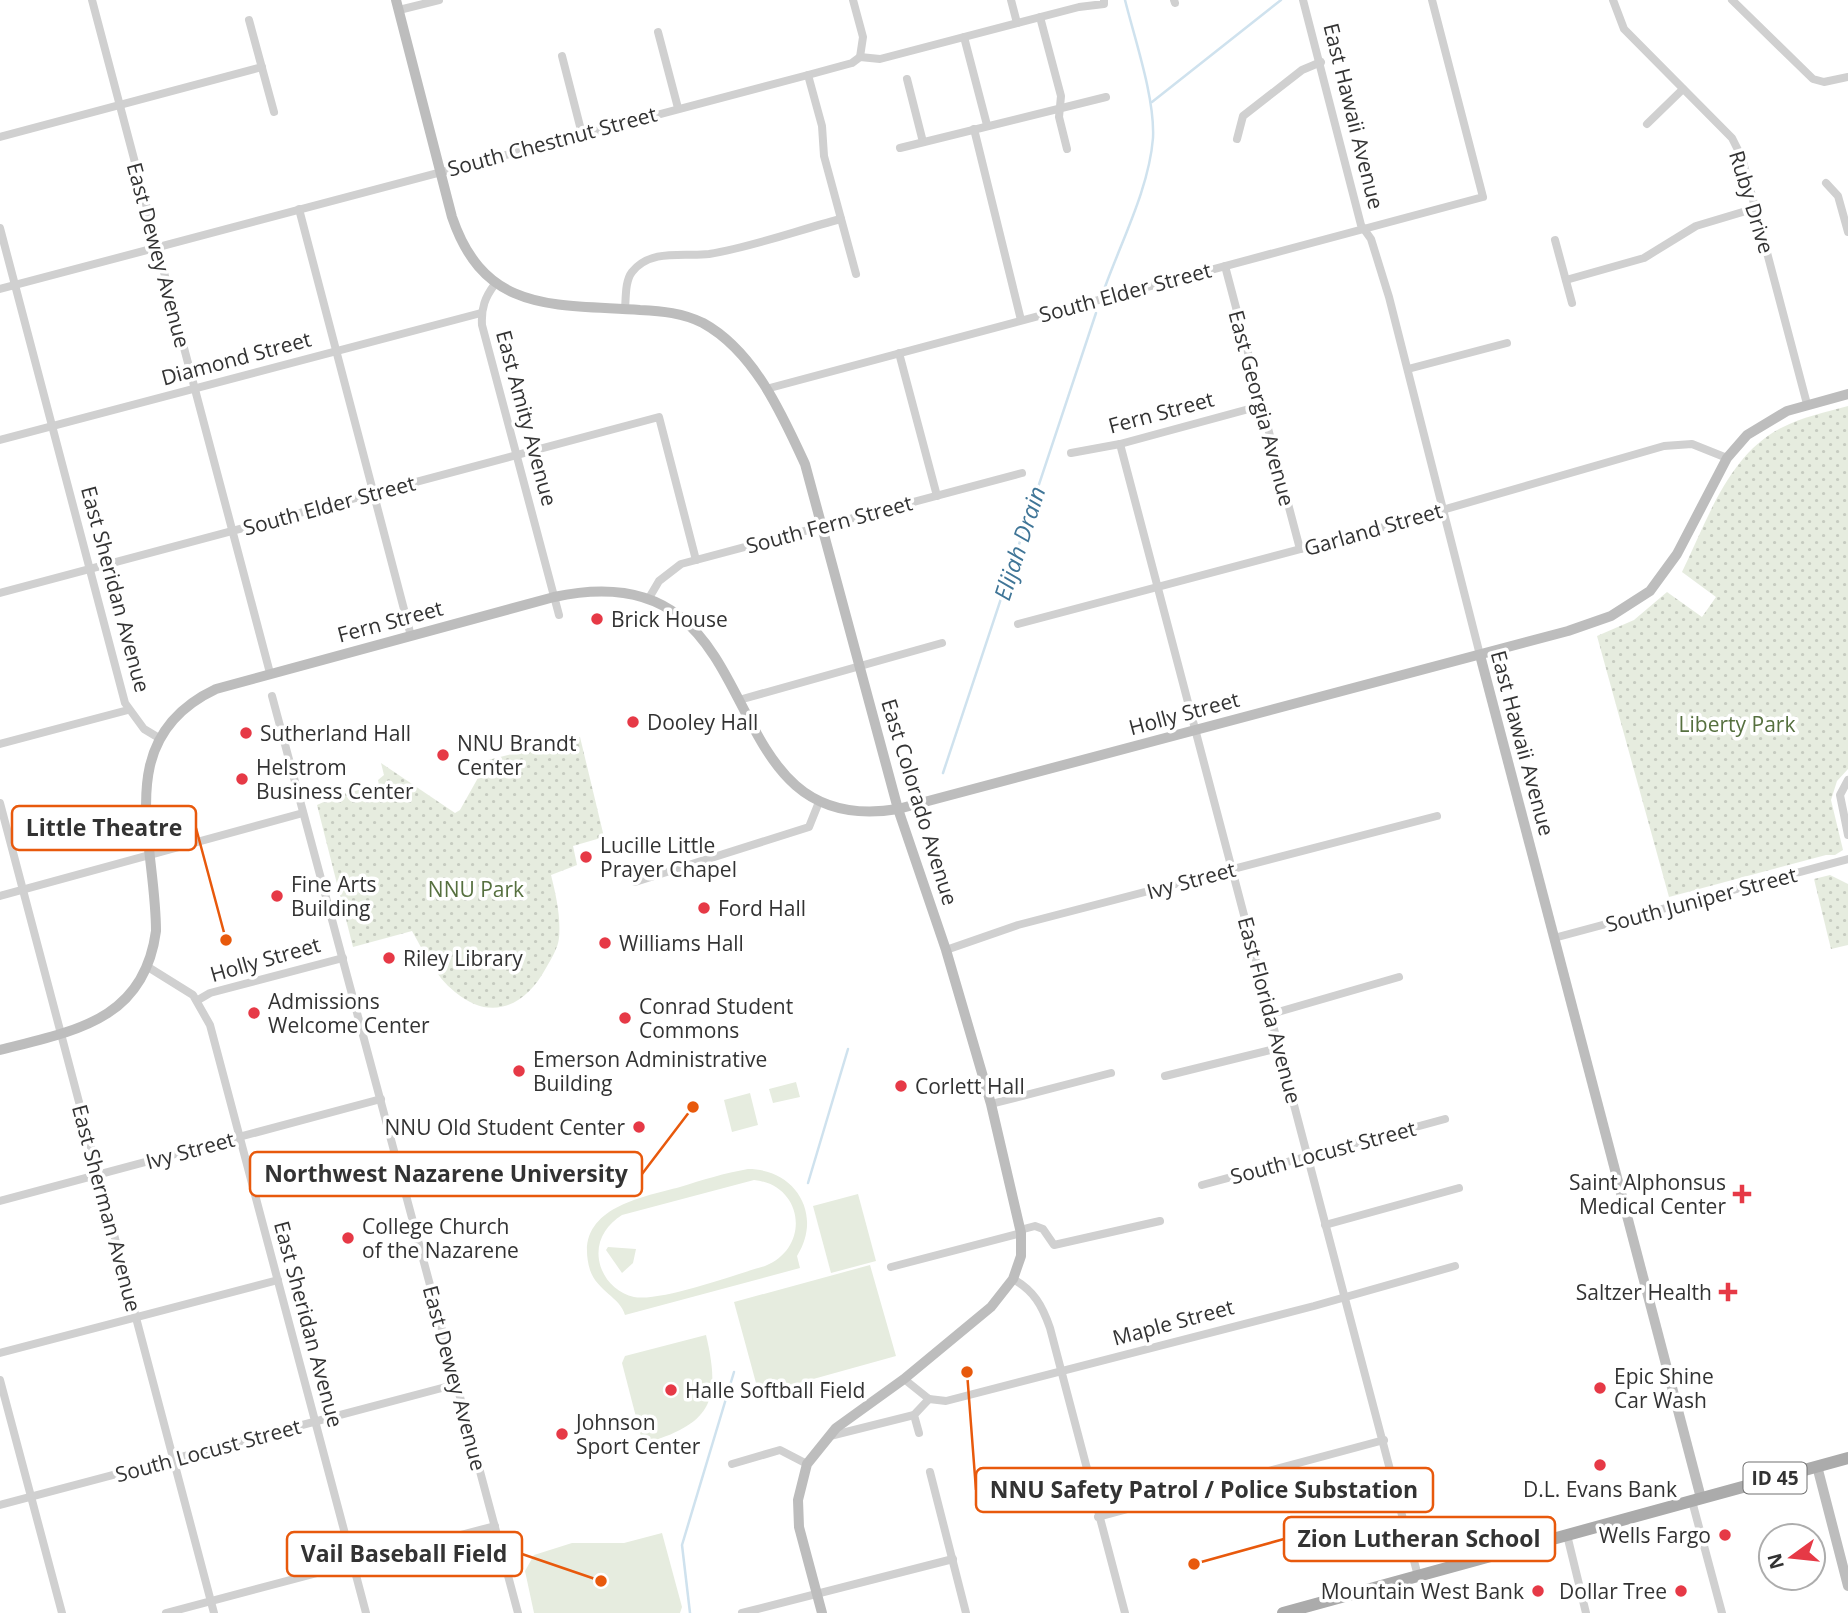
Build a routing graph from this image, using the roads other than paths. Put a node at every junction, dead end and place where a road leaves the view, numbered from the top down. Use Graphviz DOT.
graph roads {
  1 [pos="92,0"];
  2 [pos="439,0"];
  3 [pos="853,0"];
  4 [pos="1010,0"];
  5 [pos="1303,0"];
  6 [pos="1432,0"];
  7 [pos="1612,0"];
  8 [pos="1732,0"];
  9 [pos="1104,2"];
  10 [pos="397,5"];
  11 [pos="1040,17"];
  12 [pos="249,20"];
  13 [pos="1017,23"];
  14 [pos="658,32"];
  15 [pos="964,37"];
  16 [pos="562,56"];
  17 [pos="860,57"];
  18 [pos="1321,62"];
  19 [pos="262,67"];
  20 [pos="808,75"];
  21 [pos="1848,77"];
  22 [pos="907,79"];
  23 [pos="1683,89"];
  24 [pos="1105,97"];
  25 [pos="120,105"];
  26 [pos="1060,107"];
  27 [pos="678,108"];
  28 [pos="274,112"];
  29 [pos="1647,124"];
  30 [pos="987,125"];
  31 [pos="974,128"];
  32 [pos="582,134"];
  33 [pos="0,137"];
  34 [pos="1237,139"];
  35 [pos="923,142"];
  36 [pos="900,148"];
  37 [pos="1067,149"];
  38 [pos="440,172"];
  39 [pos="1826,183"];
  40 [pos="1756,208"];
  41 [pos="299,209"];
  42 [pos="841,219"];
  43 [pos="0,228"];
  44 [pos="1365,230"];
  45 [pos="1848,232"];
  46 [pos="1555,240"];
  47 [pos="157,247"];
  48 [pos="1225,266"];
  49 [pos="856,274"];
  50 [pos="1566,280"];
  51 [pos="495,284"];
  52 [pos="15,285"];
  53 [pos="0,289"];
  54 [pos="1572,303"];
  55 [pos="625,309"];
  56 [pos="481,313"];
  57 [pos="1021,320"];
  58 [pos="1507,343"];
  59 [pos="336,352"];
  60 [pos="899,353"];
  61 [pos="1408,369"];
  62 [pos="194,389"];
  63 [pos="766,389"];
  64 [pos="1848,394"];
  65 [pos="1807,404"];
  66 [pos="1260,406"];
  67 [pos="52,426"];
  68 [pos="0,440"];
  69 [pos="1120,444"];
  70 [pos="1071,453"];
  71 [pos="516,455"];
  72 [pos="1727,458"];
  73 [pos="1022,472"];
  74 [pos="374,493"];
  75 [pos="937,496"];
  76 [pos="1441,509"];
  77 [pos="823,526"];
  78 [pos="232,531"];
  79 [pos="1300,549"];
  80 [pos="696,560"];
  81 [pos="90,569"];
  82 [pos="1159,588"];
  83 [pos="0,593"];
  84 [pos="554,597"];
  85 [pos="649,598"];
  86 [pos="559,615"];
  87 [pos="1018,625"];
  88 [pos="411,636"];
  89 [pos="942,643"];
  90 [pos="1480,655"];
  91 [pos="860,667"];
  92 [pos="270,673"];
  93 [pos="272,696"];
  94 [pos="739,700"];
  95 [pos="128,710"];
  96 [pos="1195,730"];
  97 [pos="159,738"];
  98 [pos="0,744"];
  99 [pos="1848,780"];
  100 [pos="0,803"];
  101 [pos="819,803"];
  102 [pos="898,809"];
  103 [pos="303,813"];
  104 [pos="1437,816"];
  105 [pos="1848,835"];
  106 [pos="150,855"];
  107 [pos="1848,859"];
  108 [pos="1232,869"];
  109 [pos="635,882"];
  110 [pos="23,890"];
  111 [pos="0,896"];
  112 [pos="1553,938"];
  113 [pos="946,950"];
  114 [pos="343,958"];
  115 [pos="148,967"];
  116 [pos="1399,977"];
  117 [pos="198,1000"];
  118 [pos="1271,1014"];
  119 [pos="61,1035"];
  120 [pos="1279,1048"];
  121 [pos="0,1050"];
  122 [pos="1111,1073"];
  123 [pos="1165,1076"];
  124 [pos="381,1099"];
  125 [pos="991,1104"];
  126 [pos="1445,1119"];
  127 [pos="240,1137"];
  128 [pos="1309,1156"];
  129 [pos="98,1175"];
  130 [pos="1202,1185"];
  131 [pos="1459,1188"];
  132 [pos="0,1201"];
  133 [pos="1160,1221"];
  134 [pos="1325,1225"];
  135 [pos="1021,1231"];
  136 [pos="1455,1266"];
  137 [pos="891,1267"];
  138 [pos="1013,1279"];
  139 [pos="278,1280"];
  140 [pos="1345,1297"];
  141 [pos="136,1317"];
  142 [pos="0,1353"];
  143 [pos="1061,1372"];
  144 [pos="0,1380"];
  145 [pos="904,1380"];
  146 [pos="457,1384"];
  147 [pos="929,1399"];
  148 [pos="914,1415"];
  149 [pos="315,1422"];
  150 [pos="919,1433"];
  151 [pos="830,1436"];
  152 [pos="1384,1440"];
  153 [pos="1848,1458"];
  154 [pos="173,1460"];
  155 [pos="733,1464"];
  156 [pos="807,1464"];
  157 [pos="1816,1466"];
  158 [pos="930,1472"];
  159 [pos="31,1497"];
  160 [pos="1697,1500"];
  161 [pos="0,1505"];
  162 [pos="1098,1517"];
  163 [pos="495,1526"];
  164 [pos="1567,1535"];
  165 [pos="953,1559"];
  166 [pos="353,1564"];
  167 [pos="1418,1576"];
  168 [pos="1848,1586"];
  169 [pos="817,1592"];
  170 [pos="211,1601"];
  171 [pos="62,1613"];
  172 [pos="166,1613"];
  173 [pos="214,1613"];
  174 [pos="366,1613"];
  175 [pos="518,1613"];
  176 [pos="742,1613"];
  177 [pos="822,1613"];
  178 [pos="966,1613"];
  179 [pos="1125,1613"];
  180 [pos="1283,1613"];
  181 [pos="1586,1613"];
  182 [pos="1722,1613"];
  1 -- 25 [label="street, East Dewey Avenue"];
  2 -- 10 [label="street"];
  3 -- 17 [label="street"];
  4 -- 13 [label="street"];
  5 -- 18 [label="street, East Hawaii Avenue"];
  6 -- 44 [label="street, South Elder Street"];
  7 -- 23 [label="street, Ruby Drive"];
  8 -- 21 [label="street"];
  9 -- 11 [label="street, South Chestnut Street"];
  10 -- 38 [label="street"];
  11 -- 13 [label="street, South Chestnut Street"];
  11 -- 26 [label="street"];
  12 -- 19 [label="street"];
  13 -- 15 [label="street, South Chestnut Street"];
  14 -- 27 [label="street"];
  15 -- 17 [label="street, South Chestnut Street"];
  15 -- 30 [label="street"];
  16 -- 32 [label="street"];
  17 -- 20 [label="street, South Chestnut Street"];
  18 -- 34 [label="street"];
  18 -- 44 [label="street, East Hawaii Avenue"];
  19 -- 25 [label="street"];
  19 -- 28 [label="street"];
  20 -- 27 [label="street, South Chestnut Street"];
  20 -- 42 [label="street"];
  22 -- 35 [label="street"];
  23 -- 29 [label="street"];
  23 -- 40 [label="street, Ruby Drive"];
  24 -- 26 [label="street"];
  25 -- 33 [label="street"];
  25 -- 47 [label="street, East Dewey Avenue"];
  26 -- 30 [label="street"];
  26 -- 37 [label="street"];
  27 -- 32 [label="street, South Chestnut Street"];
  30 -- 31 [label="street"];
  31 -- 35 [label="street"];
  31 -- 57 [label="street"];
  32 -- 38 [label="street, South Chestnut Street"];
  35 -- 36 [label="street"];
  38 -- 41 [label="street, South Chestnut Street"];
  38 -- 51 [label="street"];
  39 -- 45 [label="street"];
  40 -- 50 [label="street"];
  40 -- 65 [label="street, Ruby Drive"];
  41 -- 47 [label="street, South Chestnut Street"];
  41 -- 59 [label="street"];
  42 -- 49 [label="street"];
  42 -- 55 [label="street"];
  43 -- 52 [label="street, East Sheridan Avenue"];
  44 -- 48 [label="street, South Elder Street"];
  44 -- 61 [label="street, East Hawaii Avenue"];
  46 -- 50 [label="street"];
  47 -- 52 [label="street, South Chestnut Street"];
  47 -- 62 [label="street, East Dewey Avenue"];
  48 -- 57 [label="street, South Elder Street"];
  48 -- 66 [label="street, East Georgia Avenue"];
  50 -- 54 [label="street"];
  51 -- 55 [label="street"];
  51 -- 56 [label="street, East Amity Avenue"];
  52 -- 53 [label="street, South Chestnut Street"];
  52 -- 67 [label="street, East Sheridan Avenue"];
  55 -- 63 [label="street"];
  56 -- 59 [label="street, Diamond Street"];
  56 -- 71 [label="street, East Amity Avenue"];
  57 -- 60 [label="street, South Elder Street"];
  58 -- 61 [label="street"];
  59 -- 62 [label="street, Diamond Street"];
  59 -- 74 [label="street"];
  60 -- 63 [label="street, South Elder Street"];
  60 -- 75 [label="street"];
  61 -- 76 [label="street, East Hawaii Avenue"];
  62 -- 67 [label="street, Diamond Street"];
  62 -- 78 [label="street, East Dewey Avenue"];
  63 -- 77 [label="street, East Colorado Avenue"];
  64 -- 65 [label="street, Holly Street"];
  65 -- 72 [label="street, Holly Street"];
  66 -- 69 [label="street, Fern Street"];
  66 -- 79 [label="street, East Georgia Avenue"];
  67 -- 68 [label="street, Diamond Street"];
  67 -- 81 [label="street, East Sheridan Avenue"];
  69 -- 70 [label="street, Fern Street"];
  69 -- 82 [label="street, East Florida Avenue"];
  71 -- 74 [label="street, South Elder Street"];
  71 -- 80 [label="street, South Elder Street"];
  71 -- 84 [label="street, East Amity Avenue"];
  72 -- 76 [label="street, Garland Street"];
  72 -- 90 [label="street, Holly Street"];
  73 -- 75 [label="street, South Fern Street"];
  74 -- 78 [label="street, South Elder Street"];
  74 -- 88 [label="street"];
  75 -- 77 [label="street, South Fern Street"];
  76 -- 79 [label="street, Garland Street"];
  76 -- 90 [label="street, East Hawaii Avenue"];
  77 -- 80 [label="street, South Fern Street"];
  77 -- 91 [label="street, East Colorado Avenue"];
  78 -- 81 [label="street, South Elder Street"];
  78 -- 92 [label="street, East Dewey Avenue"];
  79 -- 82 [label="street, Garland Street"];
  80 -- 85 [label="street, South Fern Street"];
  81 -- 83 [label="street, South Elder Street"];
  81 -- 95 [label="street, East Sheridan Avenue"];
  82 -- 87 [label="street, Garland Street"];
  82 -- 96 [label="street, East Florida Avenue"];
  84 -- 85 [label="street, Fern Street"];
  84 -- 86 [label="street, East Amity Avenue"];
  84 -- 88 [label="street, Fern Street"];
  85 -- 94 [label="street, Fern Street"];
  88 -- 92 [label="street, Fern Street"];
  89 -- 91 [label="street"];
  90 -- 96 [label="street, Holly Street"];
  90 -- 112 [label="street, East Hawaii Avenue"];
  91 -- 94 [label="street"];
  91 -- 102 [label="street, East Colorado Avenue"];
  92 -- 97 [label="street, Fern Street"];
  93 -- 103 [label="street, East Dewey Avenue"];
  94 -- 101 [label="street, Fern Street"];
  95 -- 97 [label="street, East Sheridan Avenue"];
  95 -- 98 [label="street"];
  96 -- 102 [label="street, Holly Street"];
  96 -- 108 [label="street, East Florida Avenue"];
  97 -- 106 [label="street"];
  99 -- 105 [label="street"];
  100 -- 110 [label="street, East Sherman Avenue"];
  101 -- 102 [label="street, Holly Street"];
  101 -- 109 [label="street"];
  102 -- 113 [label="street, East Colorado Avenue"];
  103 -- 106 [label="street"];
  103 -- 114 [label="street, East Dewey Avenue"];
  104 -- 108 [label="street, Ivy Street"];
  106 -- 110 [label="street"];
  106 -- 115 [label="street"];
  107 -- 112 [label="street, South Juniper Street"];
  108 -- 113 [label="street, Ivy Street"];
  108 -- 118 [label="street, East Florida Avenue"];
  110 -- 111 [label="street"];
  110 -- 119 [label="street, East Sherman Avenue"];
  112 -- 160 [label="street, East Hawaii Avenue"];
  113 -- 125 [label="street, East Colorado Avenue"];
  114 -- 117 [label="street, Holly Street"];
  114 -- 124 [label="street, East Dewey Avenue"];
  115 -- 117 [label="street"];
  115 -- 119 [label="street"];
  116 -- 118 [label="street"];
  117 -- 127 [label="street, East Sheridan Avenue"];
  118 -- 120 [label="street, East Florida Avenue"];
  119 -- 121 [label="street"];
  119 -- 129 [label="street, East Sherman Avenue"];
  120 -- 123 [label="street"];
  120 -- 128 [label="street, East Florida Avenue"];
  122 -- 125 [label="street"];
  124 -- 127 [label="street, Ivy Street"];
  124 -- 146 [label="street, East Dewey Avenue"];
  125 -- 135 [label="street, East Colorado Avenue"];
  126 -- 128 [label="street, South Locust Street"];
  127 -- 129 [label="street, Ivy Street"];
  127 -- 139 [label="street, East Sheridan Avenue"];
  128 -- 130 [label="street, South Locust Street"];
  128 -- 134 [label="street, East Florida Avenue"];
  129 -- 132 [label="street, Ivy Street"];
  129 -- 141 [label="street, East Sherman Avenue"];
  131 -- 134 [label="street"];
  133 -- 135 [label="street"];
  134 -- 140 [label="street, East Florida Avenue"];
  135 -- 137 [label="street"];
  135 -- 138 [label="street"];
  136 -- 140 [label="street, Maple Street"];
  138 -- 143 [label="street"];
  138 -- 145 [label="street"];
  139 -- 141 [label="street"];
  139 -- 149 [label="street, East Sheridan Avenue"];
  140 -- 143 [label="street, Maple Street"];
  140 -- 152 [label="street, East Florida Avenue"];
  141 -- 142 [label="street"];
  141 -- 154 [label="street, East Sherman Avenue"];
  143 -- 147 [label="street, Maple Street"];
  143 -- 162 [label="street"];
  144 -- 159 [label="street"];
  145 -- 147 [label="street"];
  145 -- 151 [label="street"];
  146 -- 149 [label="street, South Locust Street"];
  146 -- 163 [label="street, East Dewey Avenue"];
  147 -- 148 [label="street"];
  148 -- 150 [label="street"];
  148 -- 151 [label="street"];
  149 -- 154 [label="street, South Locust Street"];
  149 -- 166 [label="street, East Sheridan Avenue"];
  151 -- 156 [label="street"];
  152 -- 162 [label="street"];
  152 -- 167 [label="street, East Florida Avenue"];
  153 -- 157 [label="main road, ID 45"];
  154 -- 159 [label="street, South Locust Street"];
  154 -- 170 [label="street, East Sherman Avenue"];
  155 -- 156 [label="street"];
  156 -- 169 [label="street"];
  157 -- 160 [label="main road, ID 45"];
  157 -- 168 [label="street"];
  158 -- 165 [label="street"];
  159 -- 161 [label="street, South Locust Street"];
  159 -- 171 [label="street"];
  160 -- 164 [label="main road, ID 45"];
  160 -- 182 [label="street"];
  162 -- 179 [label="street"];
  163 -- 166 [label="street"];
  163 -- 175 [label="street, East Dewey Avenue"];
  164 -- 167 [label="main road, ID 45"];
  164 -- 181 [label="street"];
  165 -- 169 [label="street"];
  165 -- 178 [label="street"];
  166 -- 170 [label="street"];
  166 -- 174 [label="street, East Sheridan Avenue"];
  167 -- 180 [label="main road, ID 45"];
  169 -- 176 [label="street"];
  169 -- 177 [label="street"];
  170 -- 172 [label="street"];
  170 -- 173 [label="street, East Sherman Avenue"];
}
